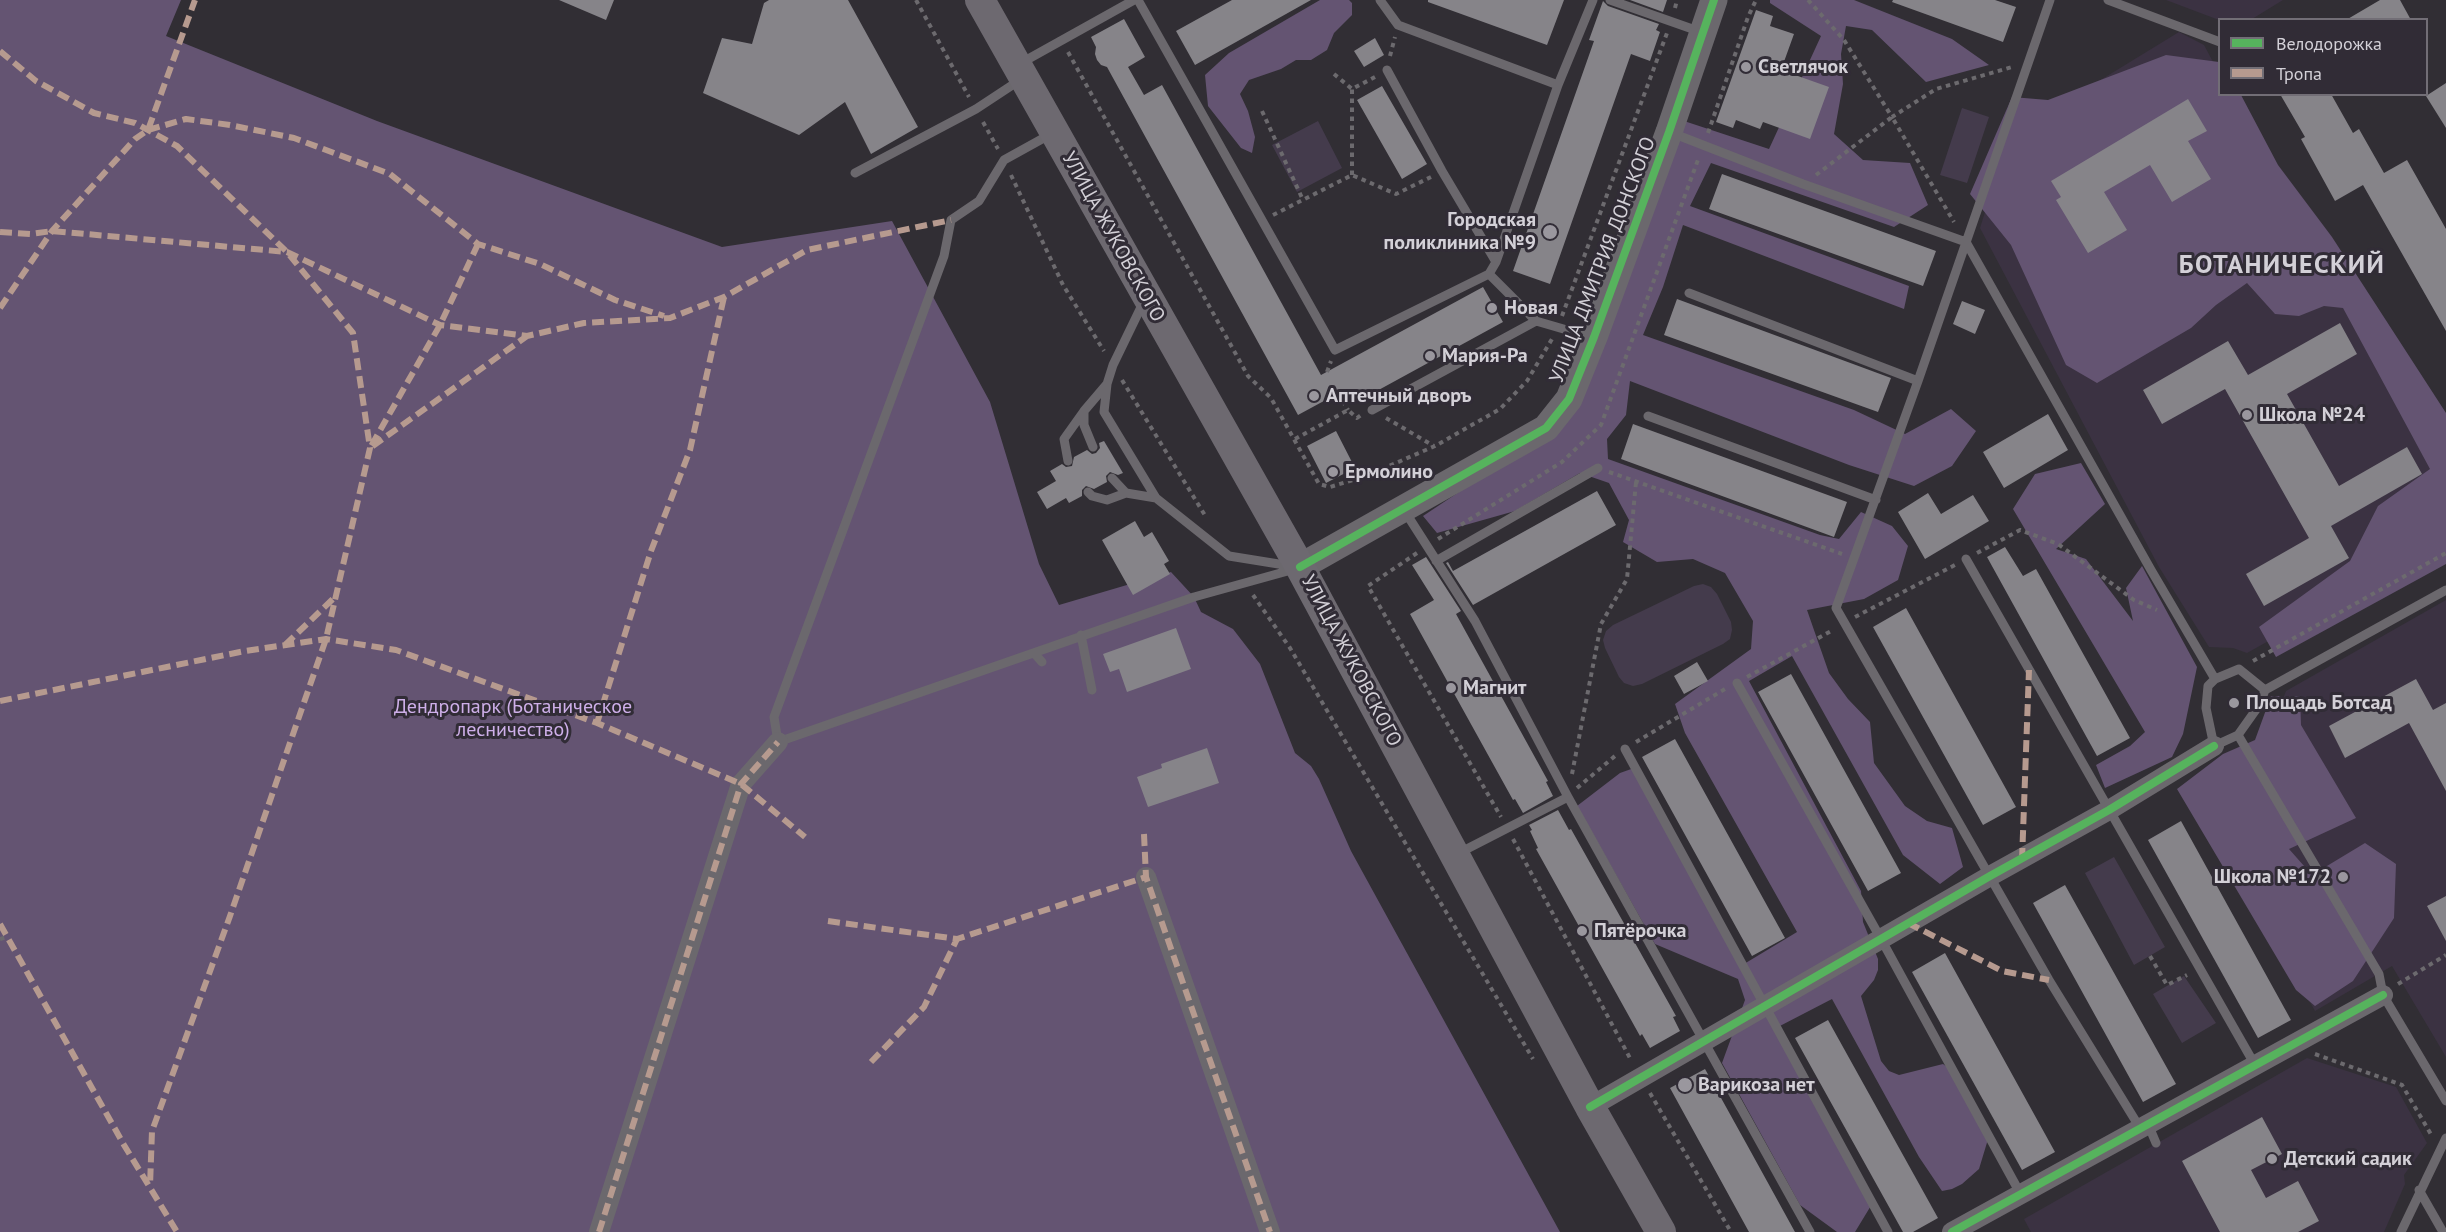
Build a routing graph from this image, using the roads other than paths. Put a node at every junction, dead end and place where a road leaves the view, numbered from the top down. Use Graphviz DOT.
graph roads {
  1 [pos="980,0"];
  2 [pos="1136,0"];
  3 [pos="1380,0"];
  4 [pos="1593,0"];
  5 [pos="1610,0"];
  6 [pos="1714,0"];
  7 [pos="2050,0"];
  8 [pos="2108,0"];
  9 [pos="1703,33"];
  10 [pos="2218,41"];
  11 [pos="1387,70"];
  12 [pos="1020,72"];
  13 [pos="1558,85"];
  14 [pos="1054,132"];
  15 [pos="1669,132"];
  16 [pos="855,173"];
  17 [pos="1966,242"];
  18 [pos="1496,262"];
  19 [pos="1489,274"];
  20 [pos="1689,293"];
  21 [pos="1146,296"];
  22 [pos="1536,321"];
  23 [pos="1594,338"];
  24 [pos="1918,381"];
  25 [pos="1107,384"];
  26 [pos="1372,410"];
  27 [pos="1084,411"];
  28 [pos="1648,416"];
  29 [pos="1093,447"];
  30 [pos="1068,461"];
  31 [pos="1598,468"];
  32 [pos="1112,478"];
  33 [pos="1088,492"];
  34 [pos="1126,493"];
  35 [pos="1156,498"];
  36 [pos="1876,500"];
  37 [pos="1404,510"];
  38 [pos="1966,559"];
  39 [pos="1436,561"];
  40 [pos="1300,567"];
  41 [pos="2446,590"];
  42 [pos="1081,636"];
  43 [pos="1034,653"];
  44 [pos="1042,662"];
  45 [pos="2215,679"];
  46 [pos="1737,683"];
  47 [pos="1092,690"];
  48 [pos="2265,690"];
  49 [pos="2238,735"];
  50 [pos="778,742"];
  51 [pos="2214,746"];
  52 [pos="1625,749"];
  53 [pos="1568,796"];
  54 [pos="2109,810"];
  55 [pos="1454,855"];
  56 [pos="1990,876"];
  57 [pos="1146,877"];
  58 [pos="1881,939"];
  59 [pos="2383,995"];
  60 [pos="1764,1005"];
  61 [pos="1703,1043"];
  62 [pos="2255,1065"];
  63 [pos="2446,1101"];
  64 [pos="1590,1107"];
  65 [pos="2144,1126"];
  66 [pos="2446,1138"];
  67 [pos="2156,1143"];
  68 [pos="2419,1190"];
  69 [pos="2020,1193"];
  70 [pos="599,1232"];
  71 [pos="1270,1232"];
  72 [pos="1661,1232"];
  73 [pos="1810,1232"];
  74 [pos="1888,1232"];
  75 [pos="1952,1232"];
  76 [pos="2401,1232"];
  77 [pos="2443,1232"];
  1 -- 12 [label="main road, УЛИЦА ЖУКОВСКОГО"];
  2 -- 12 [label="lane"];
  2 -- 19 [label="lane"];
  3 -- 13 [label="lane"];
  4 -- 13 [label="lane"];
  5 -- 9 [label="lane"];
  6 -- 9 [label="street, УЛИЦА ДМИТРИЯ ДОНСКОГО"];
  7 -- 17 [label="lane"];
  8 -- 10 [label="lane"];
  9 -- 15 [label="street, УЛИЦА ДМИТРИЯ ДОНСКОГО"];
  11 -- 18 [label="lane"];
  12 -- 14 [label="main road, УЛИЦА ЖУКОВСКОГО"];
  12 -- 16 [label="lane"];
  13 -- 18 [label="lane"];
  14 -- 21 [label="main road, УЛИЦА ЖУКОВСКОГО"];
  14 -- 50 [label="lane"];
  15 -- 17 [label="lane"];
  15 -- 23 [label="street, УЛИЦА ДМИТРИЯ ДОНСКОГО"];
  17 -- 24 [label="lane"];
  17 -- 45 [label="lane"];
  18 -- 19 [label="lane"];
  19 -- 22 [label="lane"];
  20 -- 24 [label="lane"];
  21 -- 25 [label="lane"];
  21 -- 40 [label="main road, УЛИЦА ЖУКОВСКОГО"];
  22 -- 23 [label="lane"];
  22 -- 26 [label="lane"];
  23 -- 37 [label="street, УЛИЦА ДМИТРИЯ ДОНСКОГО"];
  24 -- 36 [label="lane"];
  25 -- 27 [label="lane"];
  25 -- 35 [label="lane"];
  27 -- 29 [label="lane"];
  27 -- 30 [label="lane"];
  28 -- 36 [label="lane"];
  31 -- 39 [label="lane"];
  32 -- 34 [label="lane"];
  33 -- 34 [label="lane"];
  34 -- 35 [label="lane"];
  35 -- 40 [label="lane"];
  36 -- 56 [label="lane"];
  37 -- 39 [label="lane"];
  37 -- 40 [label="street, УЛИЦА ДМИТРИЯ ДОНСКОГО"];
  38 -- 54 [label="lane"];
  39 -- 53 [label="lane"];
  40 -- 42 [label="lane"];
  40 -- 55 [label="main road, УЛИЦА ЖУКОВСКОГО"];
  41 -- 48 [label="lane"];
  42 -- 43 [label="lane"];
  42 -- 47 [label="lane"];
  43 -- 44 [label="lane"];
  43 -- 50 [label="lane"];
  45 -- 48 [label="lane"];
  45 -- 51 [label="lane"];
  46 -- 58 [label="lane"];
  48 -- 49 [label="lane"];
  49 -- 51 [label="lane"];
  49 -- 59 [label="lane"];
  50 -- 70 [label="street"];
  51 -- 54 [label="street"];
  52 -- 60 [label="lane"];
  53 -- 55 [label="lane"];
  53 -- 61 [label="lane"];
  54 -- 56 [label="street"];
  54 -- 62 [label="lane"];
  55 -- 64 [label="main road, УЛИЦА ЖУКОВСКОГО"];
  56 -- 58 [label="street"];
  56 -- 65 [label="lane"];
  57 -- 71 [label="street"];
  58 -- 60 [label="street"];
  58 -- 69 [label="lane"];
  59 -- 62 [label="street"];
  59 -- 63 [label="lane"];
  60 -- 61 [label="street"];
  60 -- 74 [label="lane"];
  61 -- 64 [label="street"];
  61 -- 73 [label="lane"];
  62 -- 65 [label="street"];
  64 -- 72 [label="main road, УЛИЦА ЖУКОВСКОГО"];
  65 -- 67 [label="lane"];
  65 -- 69 [label="street"];
  66 -- 68 [label="lane"];
  68 -- 76 [label="lane"];
  68 -- 77 [label="lane"];
  69 -- 75 [label="street"];
}
